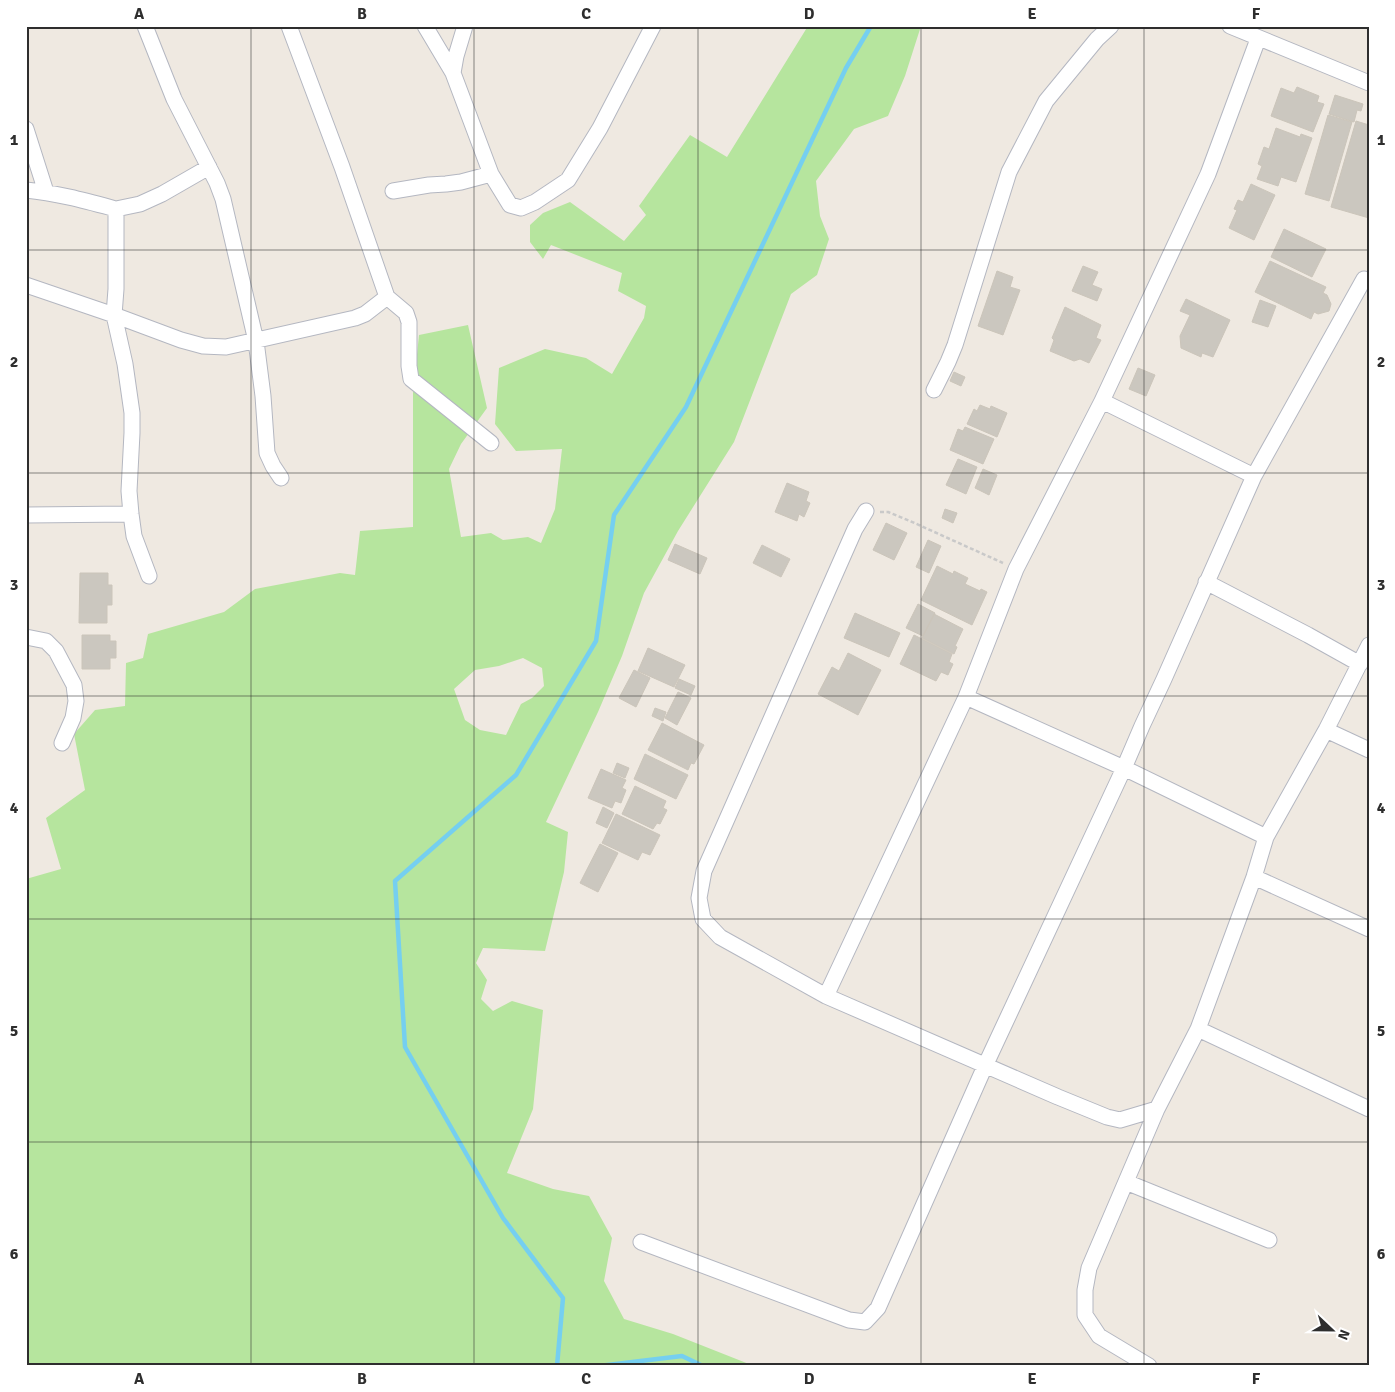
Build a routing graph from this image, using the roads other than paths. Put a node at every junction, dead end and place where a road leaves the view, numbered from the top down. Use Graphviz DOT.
graph roads {
  1 [pos="144,26"];
  2 [pos="289,26"];
  3 [pos="425,26"];
  4 [pos="464,26"];
  5 [pos="654,26"];
  6 [pos="1110,26"];
  7 [pos="1230,26"];
  8 [pos="1258,39"];
  9 [pos="452,73"];
  10 [pos="1369,83"];
  11 [pos="26,130"];
  12 [pos="209,167"];
  13 [pos="491,174"];
  14 [pos="26,190"];
  15 [pos="393,191"];
  16 [pos="46,192"];
  17 [pos="116,209"];
  18 [pos="1364,278"];
  19 [pos="26,285"];
  20 [pos="387,298"];
  21 [pos="114,315"];
  22 [pos="256,341"];
  23 [pos="934,390"];
  24 [pos="1102,401"];
  25 [pos="491,442"];
  26 [pos="1254,476"];
  27 [pos="281,478"];
  28 [pos="866,511"];
  29 [pos="130,514"];
  30 [pos="26,515"];
  31 [pos="149,576"];
  32 [pos="1206,582"];
  33 [pos="26,637"];
  34 [pos="1369,645"];
  35 [pos="1360,664"];
  36 [pos="966,697"];
  37 [pos="1326,730"];
  38 [pos="62,743"];
  39 [pos="1369,750"];
  40 [pos="1124,768"];
  41 [pos="1266,836"];
  42 [pos="1254,877"];
  43 [pos="1369,929"];
  44 [pos="826,996"];
  45 [pos="1198,1029"];
  46 [pos="985,1066"];
  47 [pos="1157,1109"];
  48 [pos="1369,1109"];
  49 [pos="1126,1182"];
  50 [pos="1269,1240"];
  51 [pos="641,1242"];
  52 [pos="1149,1366"];
  1 -- 12 [label="street"];
  2 -- 20 [label="street"];
  3 -- 9 [label="street"];
  4 -- 9 [label="street"];
  5 -- 13 [label="street"];
  6 -- 23 [label="street"];
  7 -- 8 [label="street"];
  8 -- 10 [label="street"];
  8 -- 24 [label="street"];
  9 -- 13 [label="street"];
  11 -- 16 [label="street"];
  12 -- 17 [label="street"];
  12 -- 22 [label="street"];
  13 -- 15 [label="street"];
  14 -- 16 [label="street"];
  16 -- 17 [label="street"];
  17 -- 21 [label="street"];
  18 -- 26 [label="street"];
  19 -- 21 [label="street"];
  20 -- 22 [label="street"];
  20 -- 25 [label="street"];
  21 -- 22 [label="street"];
  21 -- 29 [label="street"];
  22 -- 27 [label="street"];
  24 -- 26 [label="street"];
  24 -- 36 [label="street"];
  26 -- 32 [label="street"];
  28 -- 44 [label="street"];
  29 -- 30 [label="street"];
  29 -- 31 [label="street"];
  32 -- 35 [label="street"];
  32 -- 40 [label="street"];
  33 -- 38 [label="street"];
  34 -- 35 [label="street"];
  35 -- 37 [label="street"];
  36 -- 40 [label="street"];
  36 -- 44 [label="street"];
  37 -- 39 [label="street"];
  37 -- 41 [label="street"];
  40 -- 41 [label="street"];
  40 -- 46 [label="street"];
  41 -- 42 [label="street"];
  42 -- 43 [label="street"];
  42 -- 45 [label="street"];
  44 -- 46 [label="street"];
  45 -- 47 [label="street"];
  45 -- 48 [label="street"];
  46 -- 47 [label="street"];
  46 -- 51 [label="street"];
  47 -- 49 [label="street"];
  49 -- 50 [label="street"];
  49 -- 52 [label="street"];
}
